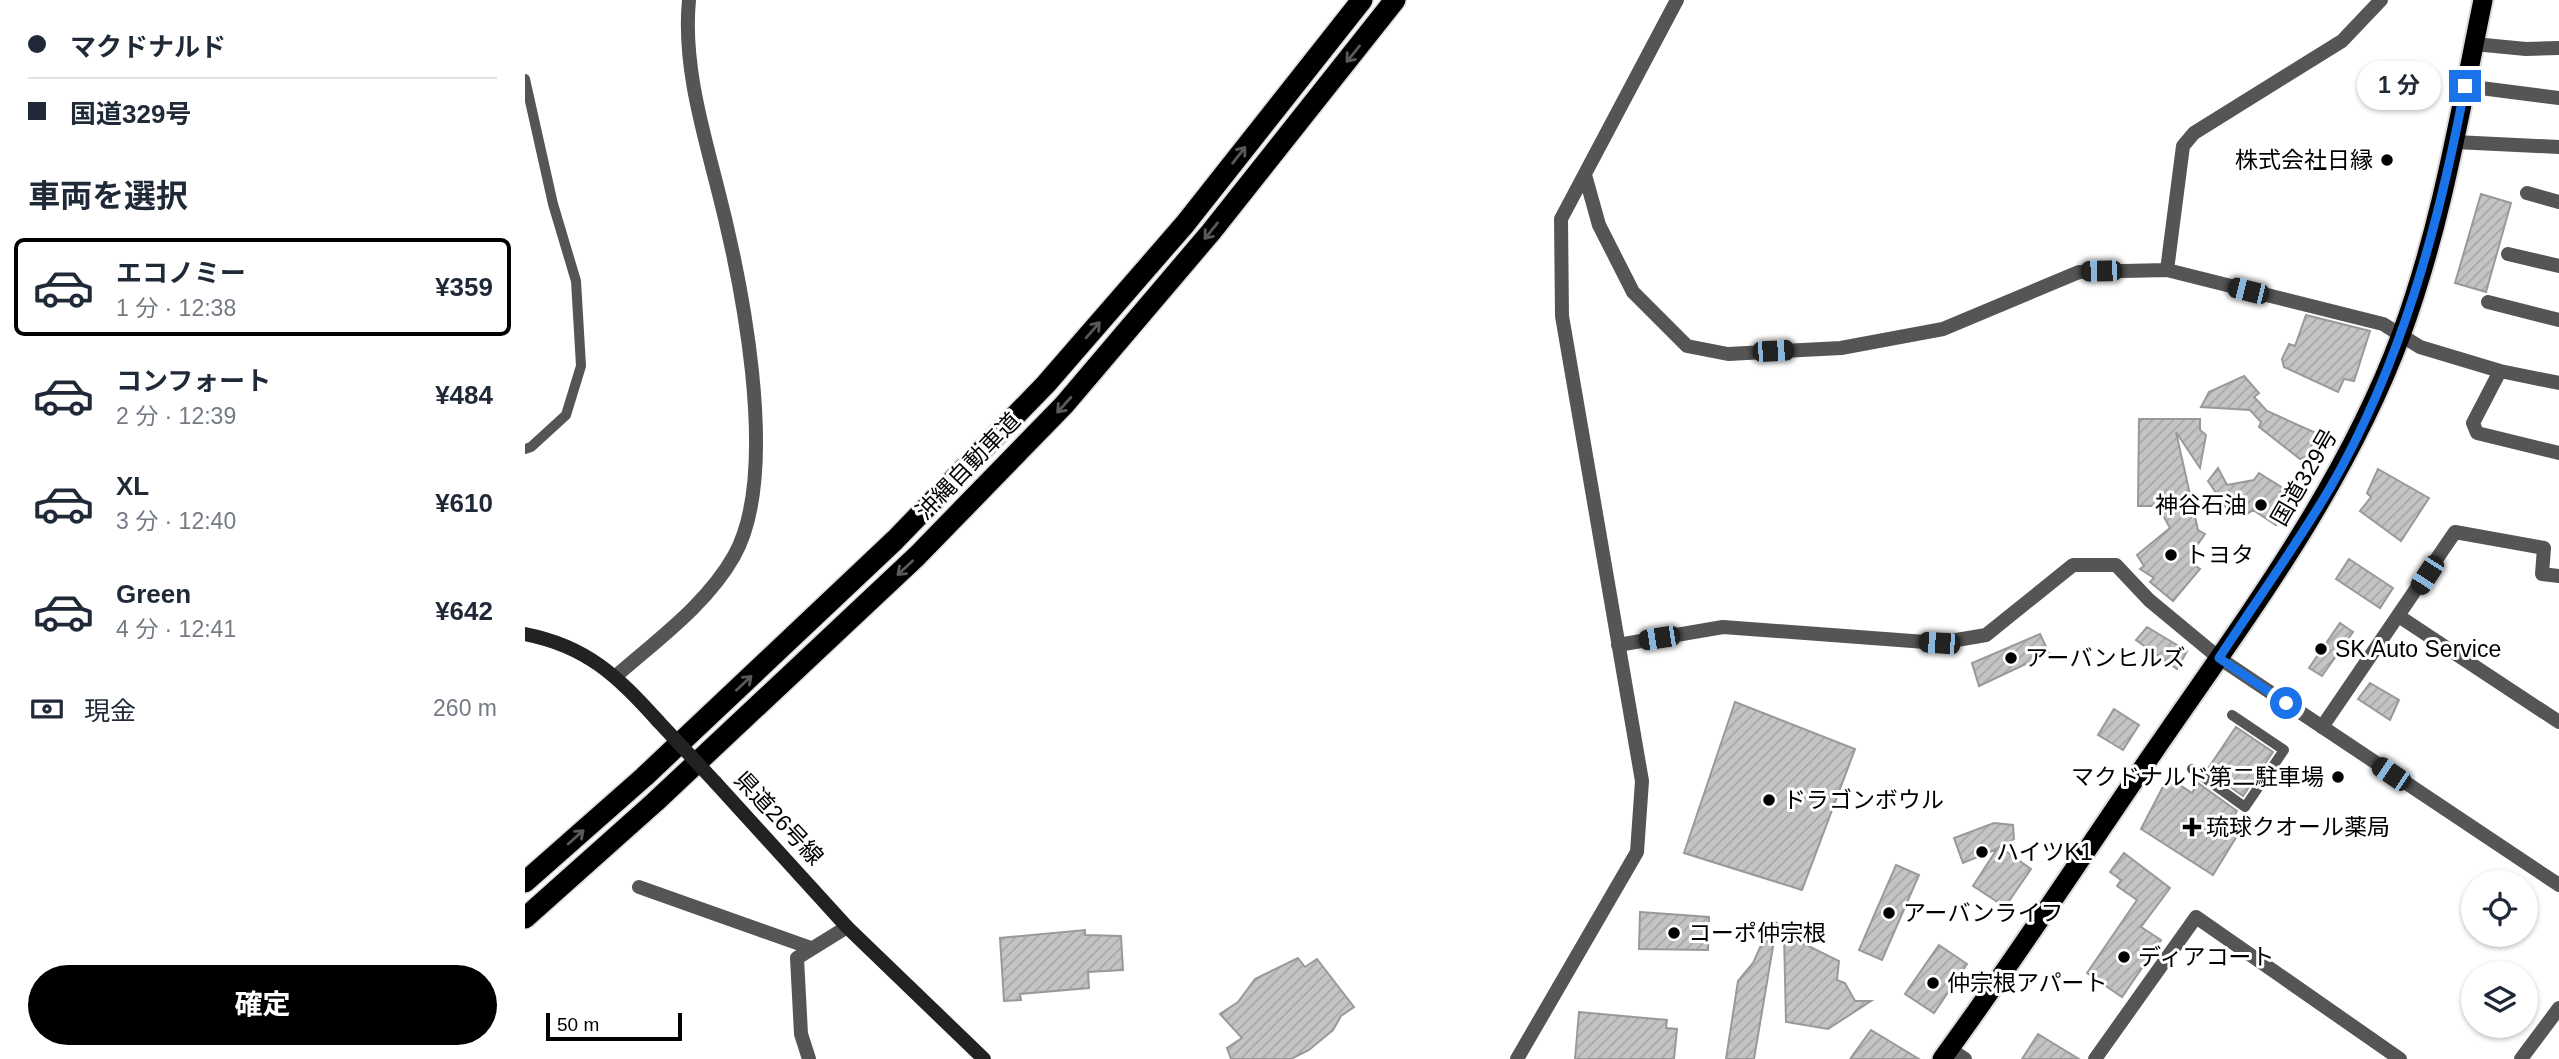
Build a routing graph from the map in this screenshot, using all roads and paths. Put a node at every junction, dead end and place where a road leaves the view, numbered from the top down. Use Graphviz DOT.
graph roads {
  1 [pos="689,0"];
  2 [pos="1362,0"];
  3 [pos="1405,0"];
  4 [pos="1677,0"];
  5 [pos="2381,0"];
  6 [pos="2483,0"];
  7 [pos="1390,7"];
  8 [pos="2474,44"];
  9 [pos="2559,48"];
  10 [pos="525,79"];
  11 [pos="2465,86"];
  12 [pos="2559,98"];
  13 [pos="2455,142"];
  14 [pos="2559,147"];
  15 [pos="1585,175"];
  16 [pos="2527,193"];
  17 [pos="2559,202"];
  18 [pos="2508,254"];
  19 [pos="2559,266"];
  20 [pos="2167,270"];
  21 [pos="2488,302"];
  22 [pos="2559,320"];
  23 [pos="2401,335"];
  24 [pos="2500,371"];
  25 [pos="2559,383"];
  26 [pos="525,449"];
  27 [pos="2559,453"];
  28 [pos="2559,576"];
  29 [pos="2400,617"];
  30 [pos="525,634"];
  31 [pos="1618,645"];
  32 [pos="2219,658"];
  33 [pos="616,676"];
  34 [pos="2232,715"];
  35 [pos="2559,722"];
  36 [pos="2322,727"];
  37 [pos="2192,769"];
  38 [pos="525,882"];
  39 [pos="2559,885"];
  40 [pos="639,887"];
  41 [pos="525,918"];
  42 [pos="847,927"];
  43 [pos="811,948"];
  44 [pos="2559,1009"];
  45 [pos="1952,1056"];
  46 [pos="809,1059"];
  47 [pos="984,1059"];
  48 [pos="1517,1059"];
  49 [pos="2095,1059"];
  50 [pos="2400,1059"];
  51 [pos="2521,1059"];
  1 -- 33 [label="street"];
  38 -- 2 [label="highway, 沖縄自動車道, one-way"];
  3 -- 7 [label="highway, 沖縄自動車道"];
  4 -- 15 [label="street"];
  5 -- 20 [label="street"];
  6 -- 8 [label="highway, 国道329号"];
  7 -- 41 [label="highway, 沖縄自動車道, one-way"];
  8 -- 9 [label="street"];
  8 -- 11 [label="highway, 国道329号"];
  10 -- 26 [label="lane"];
  11 -- 12 [label="street"];
  11 -- 13 [label="highway, 国道329号"];
  13 -- 14 [label="street"];
  13 -- 23 [label="highway, 国道329号"];
  15 -- 20 [label="street"];
  15 -- 31 [label="street"];
  16 -- 17 [label="street"];
  18 -- 19 [label="street"];
  20 -- 23 [label="street"];
  21 -- 22 [label="street"];
  23 -- 24 [label="street"];
  23 -- 32 [label="highway, 国道329号"];
  24 -- 25 [label="street"];
  24 -- 27 [label="street"];
  28 -- 29 [label="street"];
  29 -- 35 [label="street"];
  29 -- 36 [label="street"];
  30 -- 33 [label="main road, 県道26号線"];
  31 -- 32 [label="street"];
  31 -- 48 [label="street"];
  32 -- 36 [label="street"];
  32 -- 45 [label="highway, 国道329号"];
  33 -- 42 [label="main road, 県道26号線, bridge"];
  34 -- 37 [label="lane"];
  36 -- 39 [label="street"];
  40 -- 43 [label="street"];
  42 -- 43 [label="street"];
  42 -- 47 [label="main road, 県道26号線"];
  43 -- 46 [label="street"];
  44 -- 51 [label="street"];
  49 -- 50 [label="street"];
}
